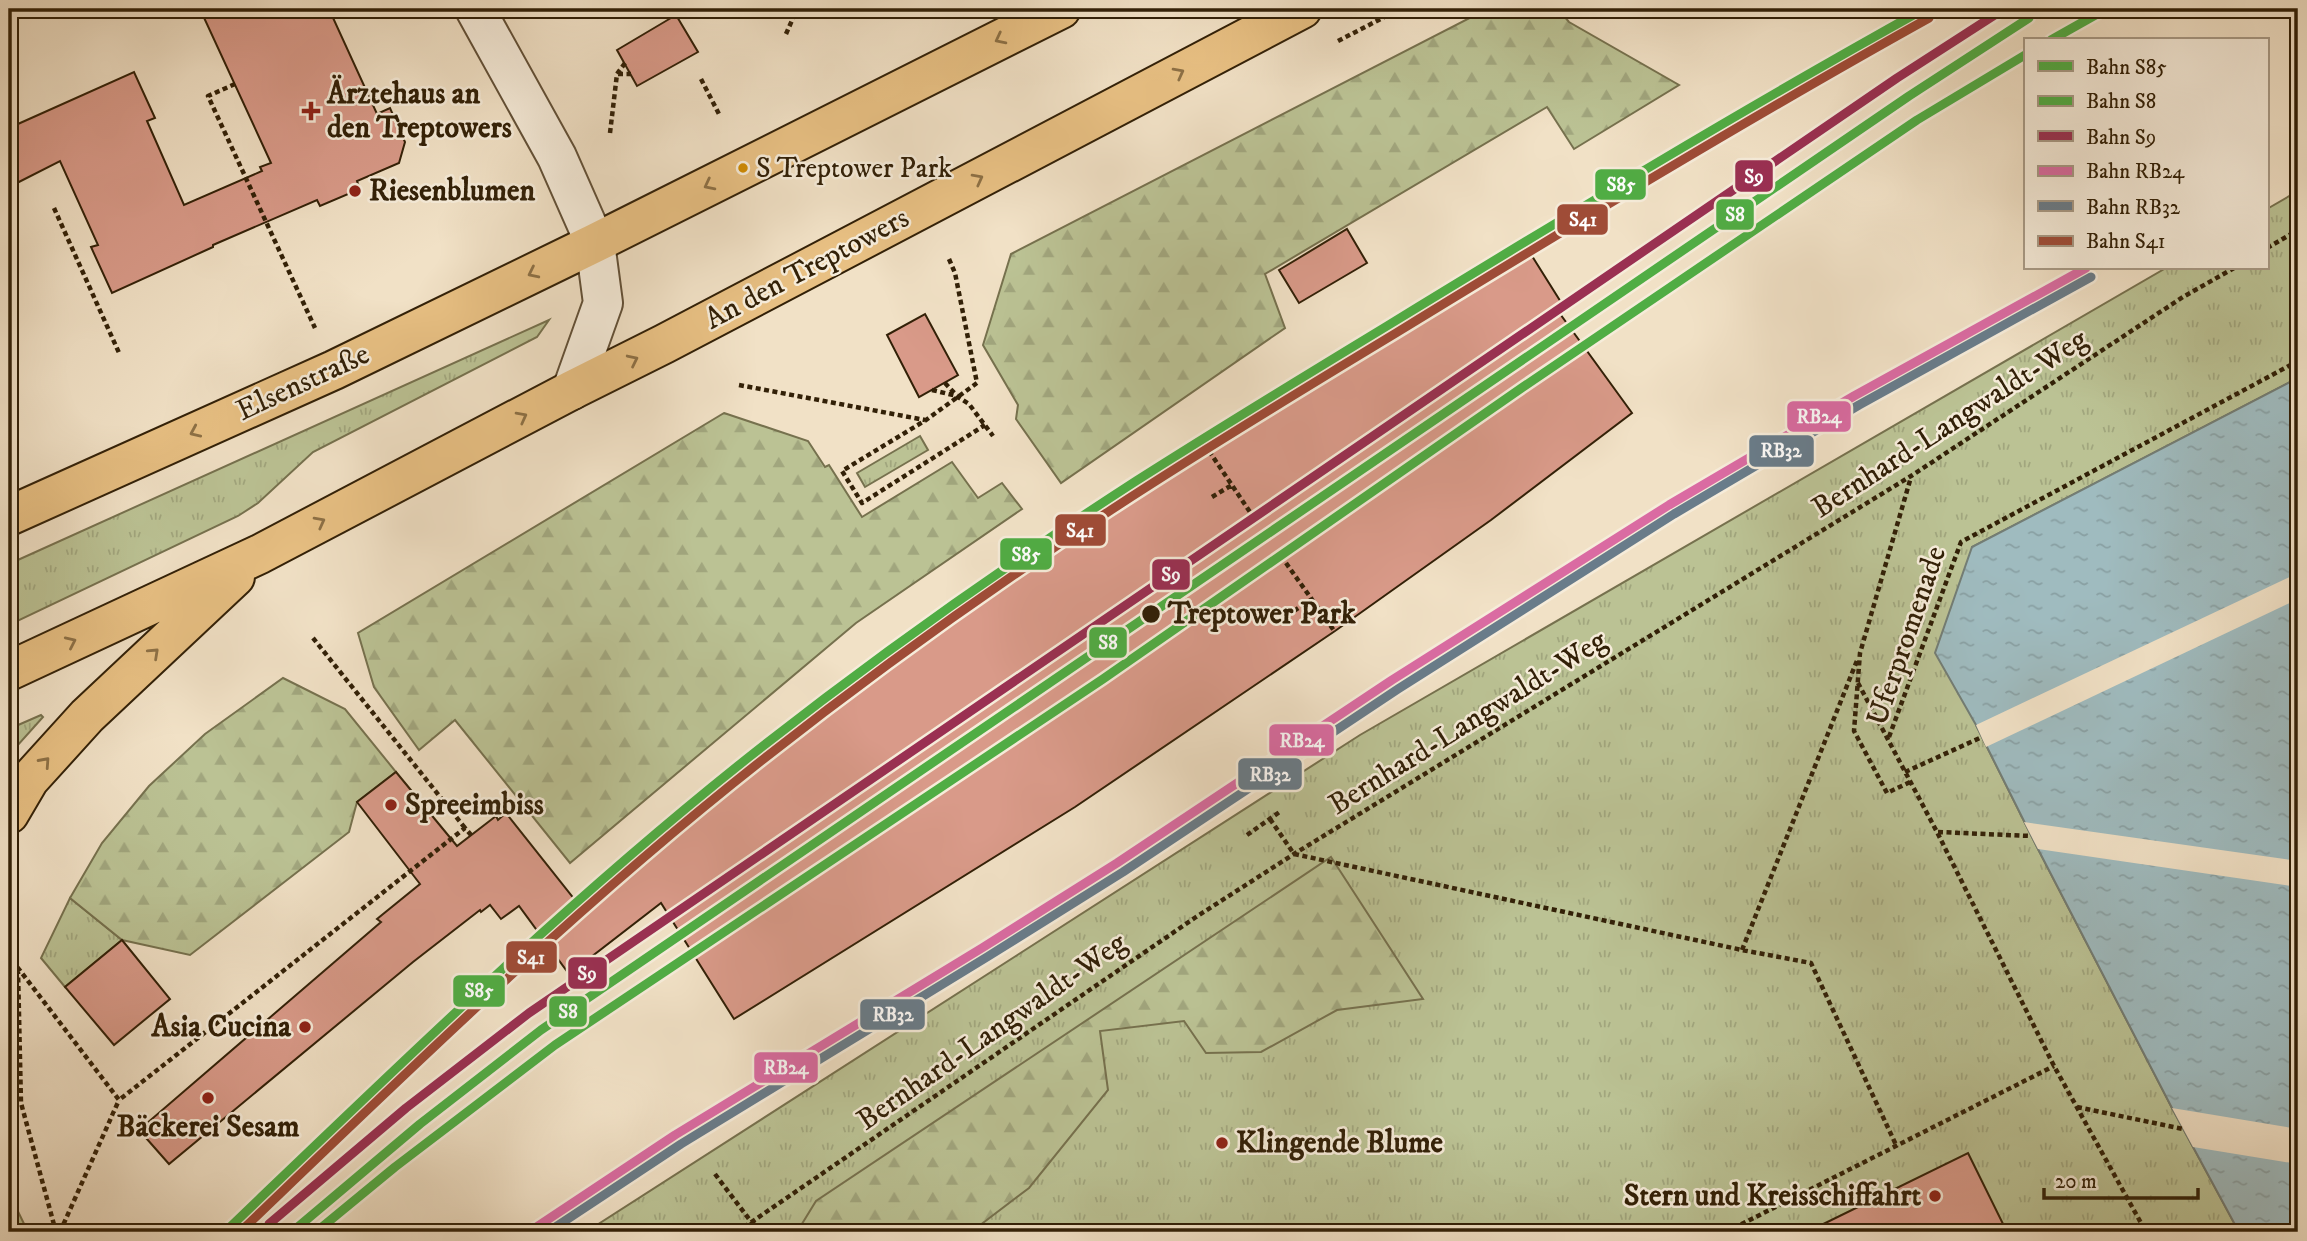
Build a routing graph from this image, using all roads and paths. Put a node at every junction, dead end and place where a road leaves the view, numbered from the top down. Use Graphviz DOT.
graph roads {
  1 [pos="475,9"];
  2 [pos="797,9"];
  3 [pos="1061,9"];
  4 [pos="1302,9"];
  5 [pos="786,34"];
  6 [pos="625,63"];
  7 [pos="617,74"];
  8 [pos="631,74"];
  9 [pos="701,79"];
  10 [pos="234,84"];
  11 [pos="720,116"];
  12 [pos="610,133"];
  13 [pos="54,208"];
  14 [pos="2298,230"];
  15 [pos="595,243"];
  16 [pos="2268,247"];
  17 [pos="949,259"];
  18 [pos="2230,270"];
  19 [pos="120,355"];
  20 [pos="2298,361"];
  21 [pos="334,370"];
  22 [pos="945,383"];
  23 [pos="739,385"];
  24 [pos="572,390"];
  25 [pos="932,390"];
  26 [pos="958,397"];
  27 [pos="926,420"];
  28 [pos="985,425"];
  29 [pos="993,436"];
  30 [pos="1209,451"];
  31 [pos="1911,476"];
  32 [pos="1232,485"];
  33 [pos="1212,497"];
  34 [pos="9,516"];
  35 [pos="1254,518"];
  36 [pos="260,554"];
  37 [pos="1286,563"];
  38 [pos="1312,598"];
  39 [pos="1294,611"];
  40 [pos="1335,632"];
  41 [pos="313,638"];
  42 [pos="1860,653"];
  43 [pos="9,671"];
  44 [pos="1858,683"];
  45 [pos="1889,737"];
  46 [pos="1982,737"];
  47 [pos="1905,772"];
  48 [pos="1910,782"];
  49 [pos="1281,811"];
  50 [pos="9,814"];
  51 [pos="1270,819"];
  52 [pos="465,828"];
  53 [pos="1937,832"];
  54 [pos="471,835"];
  55 [pos="1247,835"];
  56 [pos="2031,836"];
  57 [pos="1294,854"];
  58 [pos="1742,950"];
  59 [pos="9,965"];
  60 [pos="18,968"];
  61 [pos="2054,1066"];
  62 [pos="119,1100"];
  63 [pos="2076,1107"];
  64 [pos="2183,1129"];
  65 [pos="1897,1147"];
  66 [pos="715,1174"];
  67 [pos="752,1223"];
  68 [pos="58,1232"];
  69 [pos="737,1232"];
  70 [pos="750,1232"];
  71 [pos="768,1232"];
  72 [pos="1726,1232"];
  73 [pos="2146,1232"];
  1 -- 15 [label="street"];
  2 -- 5 [label="path"];
  3 -- 15 [label="main road, one-way"];
  24 -- 4 [label="main road, An den Treptowers, one-way"];
  6 -- 7 [label="path"];
  7 -- 8 [label="path"];
  7 -- 12 [label="path"];
  9 -- 11 [label="path"];
  10 -- 21 [label="path"];
  13 -- 19 [label="path"];
  14 -- 16 [label="path"];
  15 -- 21 [label="main road, Elsenstraße, one-way"];
  15 -- 24 [label="street"];
  17 -- 26 [label="path"];
  18 -- 31 [label="path, Bernhard-Langwaldt-Weg"];
  20 -- 45 [label="path, Uferpromenade"];
  21 -- 34 [label="main road, Elsenstraße, one-way"];
  22 -- 26 [label="path"];
  23 -- 27 [label="path"];
  36 -- 24 [label="main road, one-way"];
  25 -- 26 [label="path"];
  26 -- 27 [label="path"];
  26 -- 28 [label="path"];
  27 -- 28 [label="path"];
  28 -- 29 [label="path"];
  30 -- 32 [label="path"];
  31 -- 42 [label="path"];
  31 -- 57 [label="path, Bernhard-Langwaldt-Weg"];
  32 -- 33 [label="path"];
  32 -- 35 [label="path"];
  43 -- 36 [label="main road, one-way"];
  50 -- 36 [label="main road, one-way"];
  37 -- 38 [label="path"];
  38 -- 39 [label="path"];
  38 -- 40 [label="path"];
  41 -- 52 [label="path"];
  42 -- 44 [label="path"];
  42 -- 58 [label="path"];
  44 -- 45 [label="path"];
  44 -- 48 [label="path"];
  45 -- 47 [label="path, Uferpromenade"];
  46 -- 47 [label="path"];
  47 -- 48 [label="path, Uferpromenade"];
  48 -- 53 [label="path, Uferpromenade"];
  49 -- 51 [label="path"];
  51 -- 55 [label="path"];
  51 -- 57 [label="path"];
  52 -- 54 [label="path"];
  52 -- 62 [label="path"];
  53 -- 56 [label="path"];
  53 -- 61 [label="path, Uferpromenade"];
  57 -- 58 [label="path"];
  57 -- 67 [label="path, Bernhard-Langwaldt-Weg"];
  58 -- 65 [label="path"];
  59 -- 60 [label="path"];
  60 -- 62 [label="path"];
  60 -- 68 [label="path"];
  61 -- 63 [label="path, Uferpromenade"];
  61 -- 65 [label="path"];
  62 -- 68 [label="path"];
  63 -- 64 [label="path"];
  63 -- 73 [label="path, Uferpromenade"];
  65 -- 72 [label="path"];
  66 -- 67 [label="path"];
  67 -- 69 [label="path, Bernhard-Langwaldt-Weg"];
  67 -- 70 [label="path"];
  67 -- 71 [label="path"];
}
